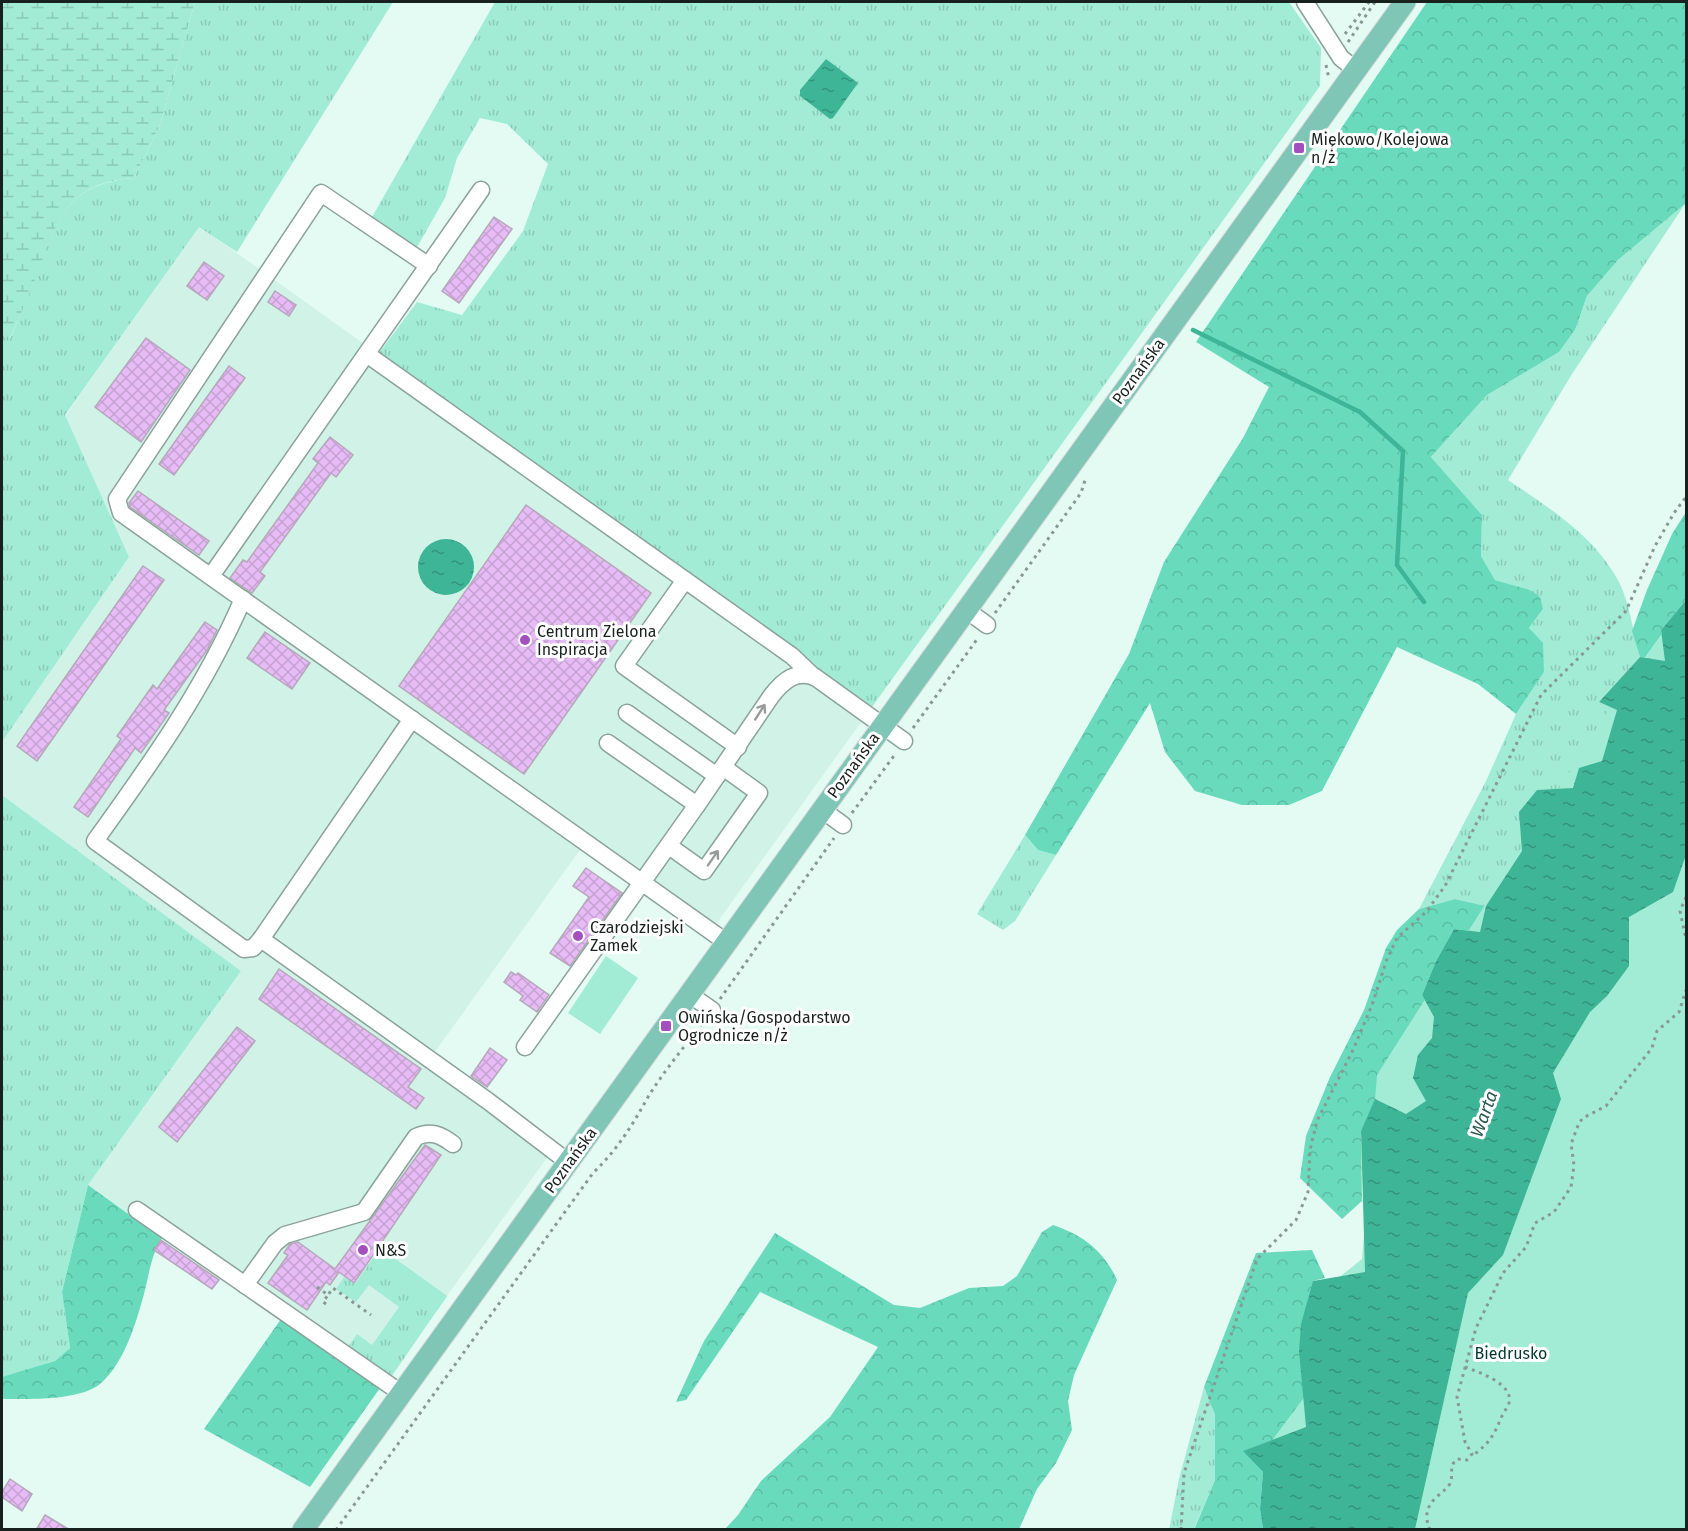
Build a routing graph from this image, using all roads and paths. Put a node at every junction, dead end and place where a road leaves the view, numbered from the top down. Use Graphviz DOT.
graph roads {
  1 [pos="1305,2"];
  2 [pos="1369,2"];
  3 [pos="1375,2"];
  4 [pos="1405,2"];
  5 [pos="1337,42"];
  6 [pos="1344,49"];
  7 [pos="1356,70"];
  8 [pos="481,190"];
  9 [pos="429,266"];
  10 [pos="368,355"];
  11 [pos="1686,496"];
  12 [pos="211,576"];
  13 [pos="685,579"];
  14 [pos="243,599"];
  15 [pos="965,609"];
  16 [pos="987,625"];
  17 [pos="815,677"];
  18 [pos="627,713"];
  19 [pos="412,718"];
  20 [pos="882,725"];
  21 [pos="904,741"];
  22 [pos="608,743"];
  23 [pos="738,747"];
  24 [pos="720,772"];
  25 [pos="697,806"];
  26 [pos="821,809"];
  27 [pos="843,825"];
  28 [pos="669,846"];
  29 [pos="644,882"];
  30 [pos="1686,897"];
  31 [pos="261,939"];
  32 [pos="1686,939"];
  33 [pos="726,942"];
  34 [pos="1686,990"];
  35 [pos="689,994"];
  36 [pos="712,1010"];
  37 [pos="525,1047"];
  38 [pos="453,1144"];
  39 [pos="568,1162"];
  40 [pos="137,1210"];
  41 [pos="245,1285"];
  42 [pos="317,1287"];
  43 [pos="328,1295"];
  44 [pos="326,1304"];
  45 [pos="370,1315"];
  46 [pos="1465,1367"];
  47 [pos="401,1393"];
  48 [pos="1471,1457"];
  49 [pos="303,1530"];
  50 [pos="1181,1530"];
  51 [pos="1430,1530"];
  1 -- 7 [label="street"];
  2 -- 5 [label="path"];
  3 -- 6 [label="path"];
  4 -- 7 [label="main road, Poznańska"];
  7 -- 15 [label="main road, Poznańska"];
  8 -- 9 [label="street"];
  9 -- 10 [label="street"];
  9 -- 12 [label="street"];
  10 -- 12 [label="street"];
  10 -- 13 [label="street"];
  11 -- 50 [label="path"];
  12 -- 14 [label="street"];
  13 -- 17 [label="street"];
  13 -- 23 [label="street"];
  14 -- 19 [label="street"];
  14 -- 31 [label="street"];
  15 -- 16 [label="street"];
  15 -- 20 [label="main road, Poznańska"];
  17 -- 20 [label="street"];
  23 -- 17 [label="street, one-way"];
  18 -- 24 [label="street"];
  19 -- 29 [label="street"];
  19 -- 31 [label="street"];
  20 -- 21 [label="street"];
  20 -- 26 [label="main road, Poznańska"];
  22 -- 25 [label="street"];
  23 -- 24 [label="street"];
  24 -- 25 [label="street"];
  28 -- 24 [label="street, one-way"];
  25 -- 28 [label="street"];
  26 -- 27 [label="street"];
  26 -- 33 [label="main road, Poznańska"];
  28 -- 29 [label="street"];
  29 -- 33 [label="street"];
  29 -- 37 [label="street"];
  30 -- 32 [label="path"];
  31 -- 39 [label="street"];
  33 -- 35 [label="main road, Poznańska"];
  34 -- 46 [label="path"];
  35 -- 36 [label="street"];
  35 -- 39 [label="main road, Poznańska"];
  38 -- 41 [label="street"];
  39 -- 47 [label="main road, Poznańska"];
  40 -- 41 [label="street"];
  41 -- 47 [label="street"];
  42 -- 43 [label="path"];
  43 -- 44 [label="path"];
  43 -- 45 [label="path"];
  46 -- 48 [label="path"];
  46 -- 48 [label="path"];
  47 -- 49 [label="main road, Poznańska"];
  48 -- 51 [label="path"];
}
